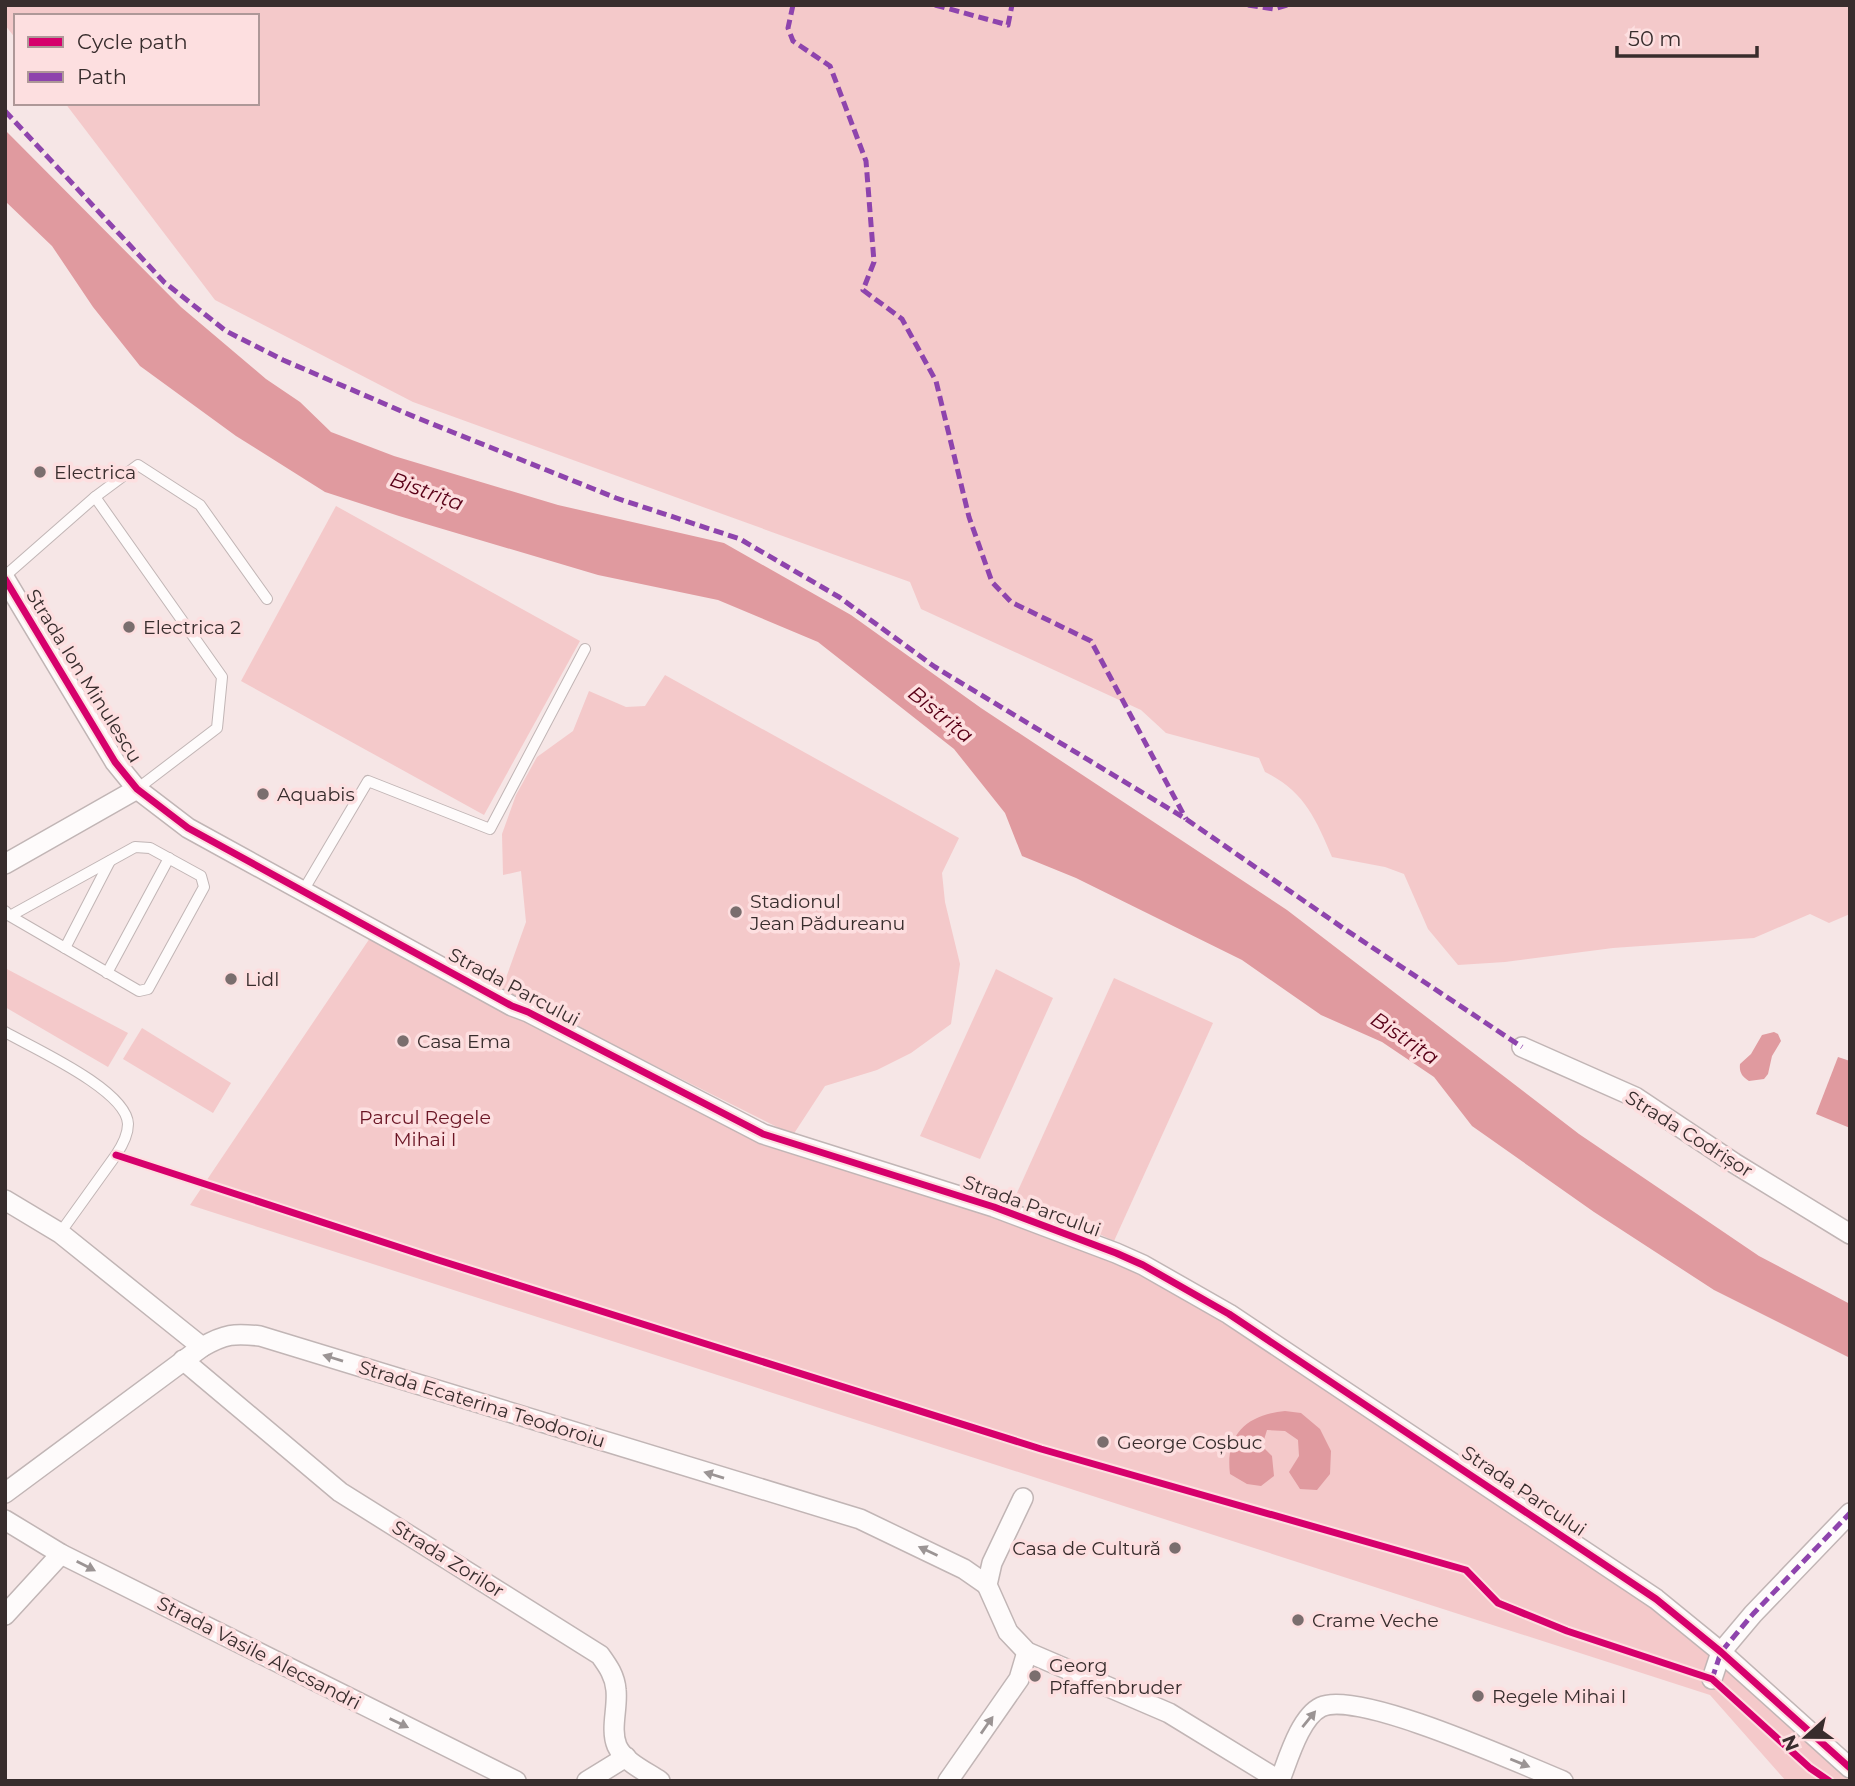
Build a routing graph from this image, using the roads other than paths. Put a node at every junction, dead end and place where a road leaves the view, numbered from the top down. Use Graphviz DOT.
graph roads {
  1 [pos="95,497"];
  2 [pos="5,577"];
  3 [pos="267,599"];
  4 [pos="585,649"];
  5 [pos="137,789"];
  6 [pos="169,858"];
  7 [pos="110,861"];
  8 [pos="5,864"];
  9 [pos="303,891"];
  10 [pos="8,914"];
  11 [pos="65,948"];
  12 [pos="107,973"];
  13 [pos="5,1032"];
  14 [pos="1522,1047"];
  15 [pos="5,1200"];
  16 [pos="60,1233"];
  17 [pos="1850,1234"];
  18 [pos="202,1347"];
  19 [pos="183,1360"];
  20 [pos="5,1493"];
  21 [pos="1023,1498"];
  22 [pos="1850,1513"];
  23 [pos="5,1520"];
  24 [pos="61,1554"];
  25 [pos="987,1585"];
  26 [pos="5,1615"];
  27 [pos="1027,1651"];
  28 [pos="1721,1652"];
  29 [pos="1712,1679"];
  30 [pos="626,1757"];
  31 [pos="1850,1768"];
  32 [pos="1280,1780"];
  33 [pos="516,1781"];
  34 [pos="587,1781"];
  35 [pos="660,1781"];
  36 [pos="948,1781"];
  37 [pos="1563,1781"];
  1 -- 2 [label="lane"];
  1 -- 3 [label="lane"];
  1 -- 5 [label="lane"];
  2 -- 5 [label="street, Strada Ion Minulescu"];
  4 -- 9 [label="lane"];
  5 -- 8 [label="street"];
  5 -- 9 [label="street, Strada Parcului"];
  6 -- 7 [label="lane"];
  6 -- 12 [label="lane"];
  6 -- 12 [label="lane"];
  7 -- 10 [label="lane"];
  7 -- 11 [label="lane"];
  9 -- 28 [label="street, Strada Parcului"];
  10 -- 11 [label="lane"];
  11 -- 12 [label="lane"];
  13 -- 16 [label="lane"];
  14 -- 17 [label="street, Strada Codrișor"];
  15 -- 16 [label="street"];
  16 -- 18 [label="street"];
  18 -- 19 [label="street, Strada Ecaterina Teodoroiu"];
  25 -- 18 [label="street, Strada Ecaterina Teodoroiu, one-way"];
  19 -- 20 [label="street, Strada Ecaterina Teodoroiu"];
  19 -- 30 [label="street, Strada Zorilor"];
  21 -- 25 [label="street"];
  22 -- 28 [label="street"];
  23 -- 24 [label="street, Strada Vasile Alecsandri"];
  24 -- 26 [label="street"];
  24 -- 33 [label="street, Strada Vasile Alecsandri, one-way"];
  25 -- 27 [label="street"];
  27 -- 32 [label="street"];
  36 -- 27 [label="street, one-way"];
  28 -- 29 [label="street"];
  28 -- 31 [label="street, Strada Parcului"];
  30 -- 34 [label="street"];
  30 -- 35 [label="street"];
  32 -- 37 [label="street, one-way"];
}
